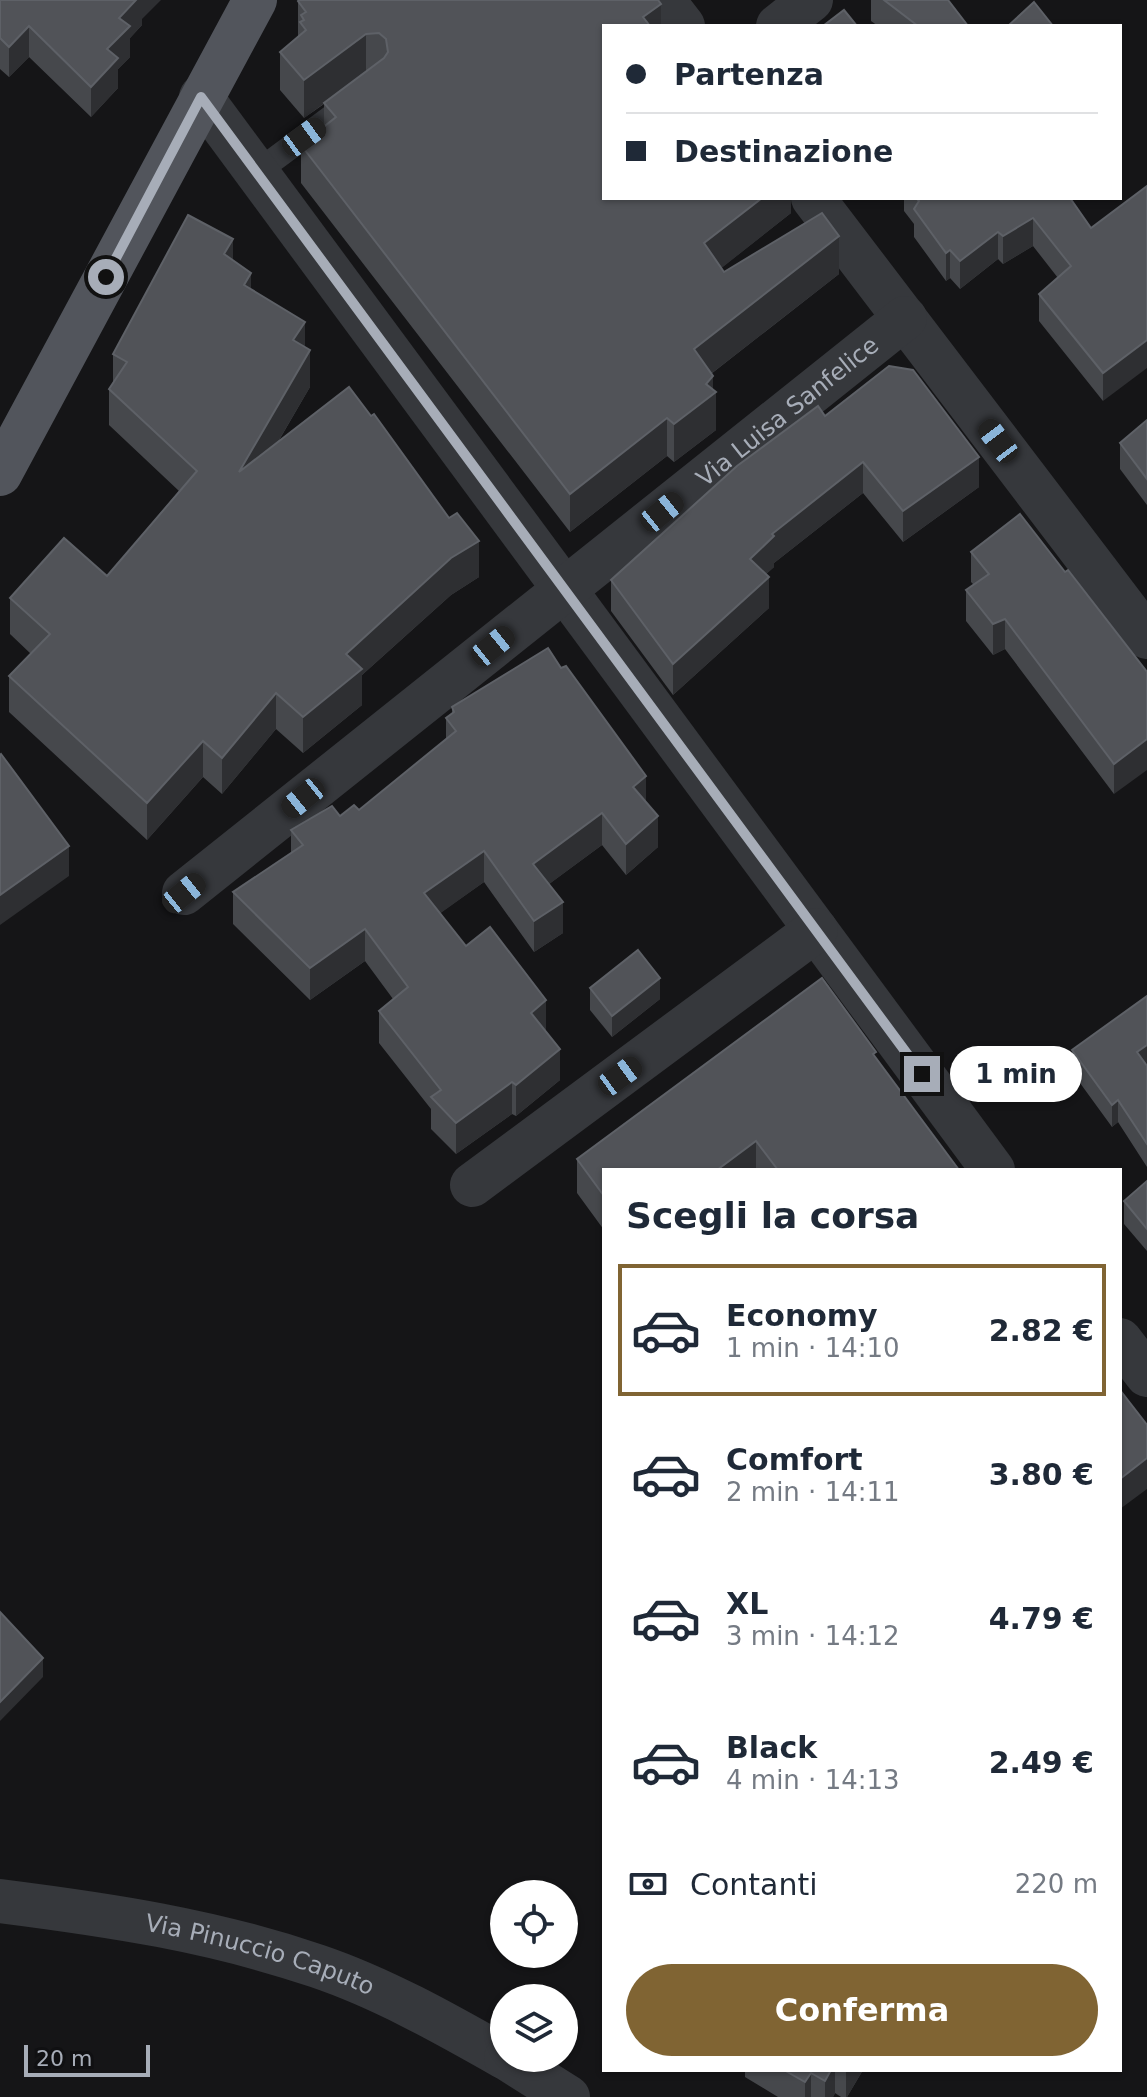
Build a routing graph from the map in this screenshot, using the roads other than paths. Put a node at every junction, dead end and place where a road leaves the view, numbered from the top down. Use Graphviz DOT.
graph roads {
  1 [pos="255,0"];
  2 [pos="663,0"];
  3 [pos="811,0"];
  4 [pos="681,24"];
  5 [pos="781,24"];
  6 [pos="374,85"];
  7 [pos="201,97"];
  8 [pos="257,172"];
  9 [pos="815,200"];
  10 [pos="905,318"];
  11 [pos="0,474"];
  12 [pos="564,589"];
  13 [pos="1147,637"];
  14 [pos="184,893"];
  15 [pos="816,930"];
  16 [pos="992,1168"];
  17 [pos="472,1185"];
  18 [pos="1122,1343"];
  19 [pos="1147,1375"];
  20 [pos="0,1901"];
  21 [pos="490,2049"];
  22 [pos="529,2072"];
  23 [pos="568,2097"];
  1 -- 7 [label="main road"];
  2 -- 4 [label="street"];
  3 -- 5 [label="street"];
  6 -- 8 [label="lane"];
  7 -- 8 [label="street"];
  7 -- 11 [label="main road"];
  8 -- 12 [label="street"];
  9 -- 10 [label="street"];
  10 -- 12 [label="street, Via Luisa Sanfelice"];
  10 -- 13 [label="street"];
  12 -- 14 [label="street, Via Luisa Sanfelice"];
  12 -- 15 [label="street"];
  15 -- 16 [label="street"];
  15 -- 17 [label="street"];
  18 -- 19 [label="street"];
  20 -- 21 [label="street, Via Pinuccio Caputo"];
  22 -- 23 [label="street, Via Pinuccio Caputo"];
}
